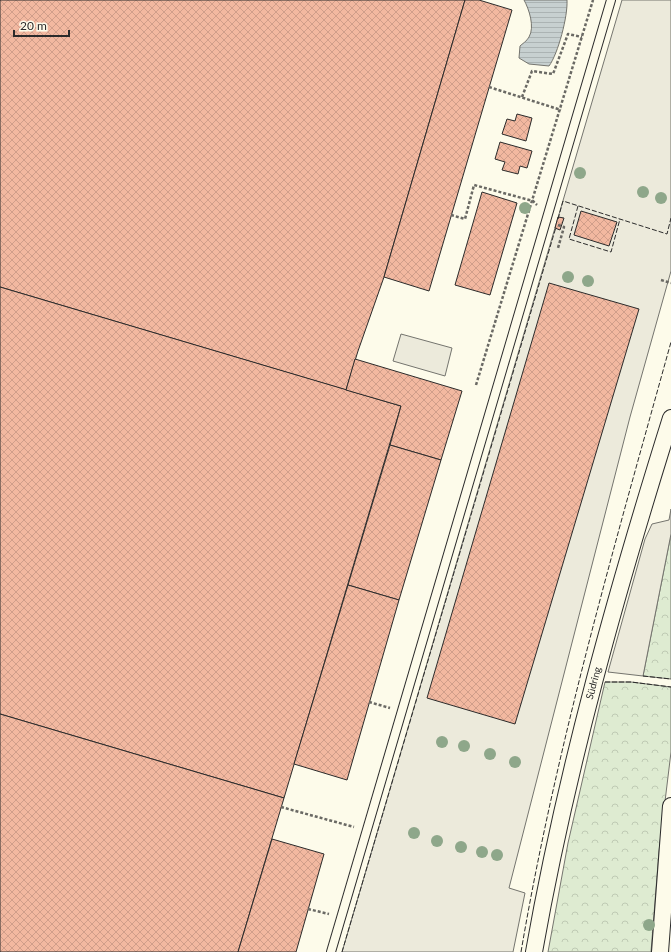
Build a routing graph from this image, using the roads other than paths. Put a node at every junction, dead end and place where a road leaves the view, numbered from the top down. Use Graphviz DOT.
graph roads {
  1 [pos="611,0"];
  2 [pos="671,418"];
  3 [pos="671,806"];
  4 [pos="331,952"];
  5 [pos="534,952"];
  6 [pos="660,952"];
  1 -- 4 [label="lane"];
  2 -- 5 [label="street, Südring"];
  3 -- 6 [label="street"];
}
